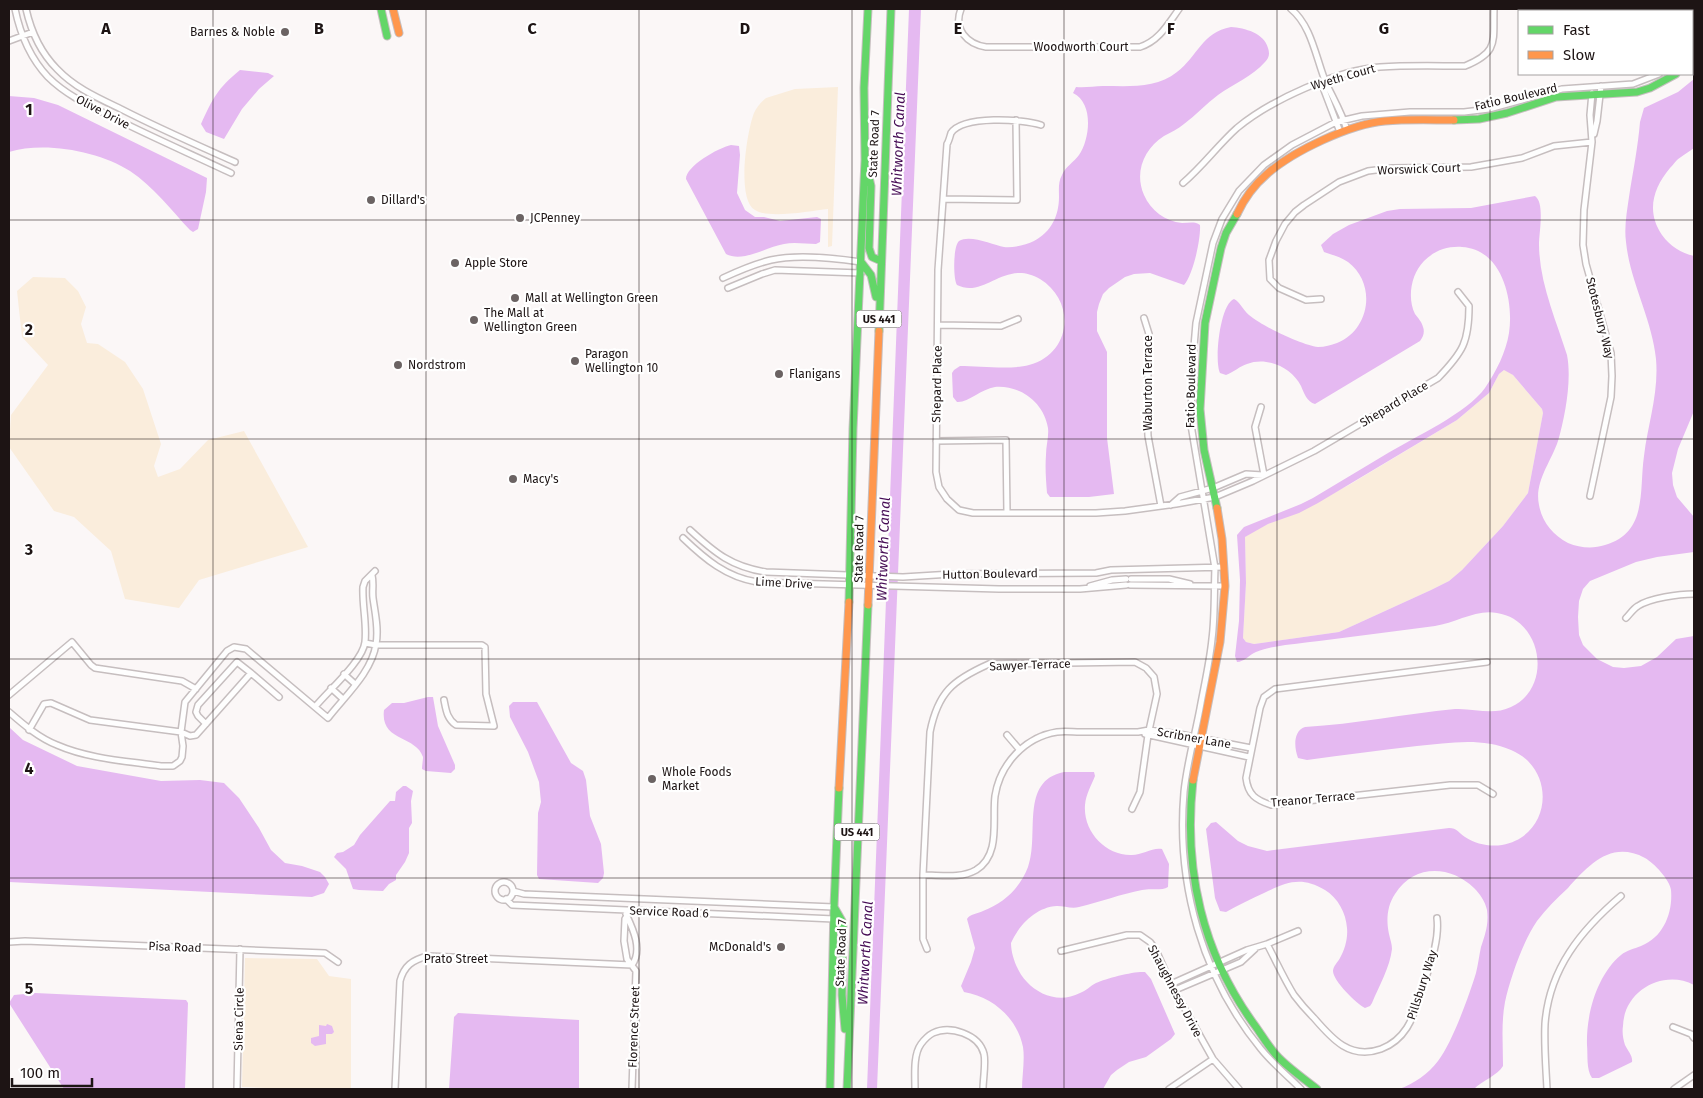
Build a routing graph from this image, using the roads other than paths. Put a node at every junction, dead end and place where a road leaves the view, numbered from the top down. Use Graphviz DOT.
graph roads {
  1 [pos="15,9"];
  2 [pos="26,9"];
  3 [pos="381,9"];
  4 [pos="393,9"];
  5 [pos="868,9"];
  6 [pos="892,9"];
  7 [pos="961,9"];
  8 [pos="1179,9"];
  9 [pos="1494,9"];
  10 [pos="1294,10"];
  11 [pos="33,32"];
  12 [pos="399,33"];
  13 [pos="23,36"];
  14 [pos="387,36"];
  15 [pos="9,41"];
  16 [pos="1656,75"];
  17 [pos="1674,75"];
  18 [pos="1326,81"];
  19 [pos="1601,90"];
  20 [pos="1592,91"];
  21 [pos="1016,120"];
  22 [pos="1344,120"];
  23 [pos="1336,122"];
  24 [pos="1041,125"];
  25 [pos="1343,131"];
  26 [pos="1592,140"];
  27 [pos="865,160"];
  28 [pos="235,162"];
  29 [pos="231,173"];
  30 [pos="1183,183"];
  31 [pos="944,199"];
  32 [pos="881,261"];
  33 [pos="861,262"];
  34 [pos="861,273"];
  35 [pos="723,278"];
  36 [pos="728,288"];
  37 [pos="1458,292"];
  38 [pos="1321,299"];
  39 [pos="1144,318"];
  40 [pos="879,319"];
  41 [pos="1018,320"];
  42 [pos="938,325"];
  43 [pos="1261,407"];
  44 [pos="936,441"];
  45 [pos="1264,475"];
  46 [pos="1213,488"];
  47 [pos="1203,492"];
  48 [pos="1590,496"];
  49 [pos="1215,497"];
  50 [pos="1204,499"];
  51 [pos="1171,504"];
  52 [pos="1162,506"];
  53 [pos="1008,513"];
  54 [pos="690,530"];
  55 [pos="682,538"];
  56 [pos="1224,567"];
  57 [pos="1169,568"];
  58 [pos="1215,568"];
  59 [pos="1111,570"];
  60 [pos="851,574"];
  61 [pos="869,575"];
  62 [pos="1169,579"];
  63 [pos="1112,580"];
  64 [pos="850,586"];
  65 [pos="869,586"];
  66 [pos="1200,586"];
  67 [pos="1214,586"];
  68 [pos="1225,586"];
  69 [pos="1080,589"];
  70 [pos="1694,594"];
  71 [pos="1626,618"];
  72 [pos="365,643"];
  73 [pos="376,645"];
  74 [pos="1487,662"];
  75 [pos="251,673"];
  76 [pos="344,674"];
  77 [pos="355,684"];
  78 [pos="331,688"];
  79 [pos="196,689"];
  80 [pos="9,695"];
  81 [pos="279,697"];
  82 [pos="343,698"];
  83 [pos="444,700"];
  84 [pos="315,707"];
  85 [pos="9,712"];
  86 [pos="206,724"];
  87 [pos="30,730"];
  88 [pos="181,732"];
  89 [pos="1148,732"];
  90 [pos="1007,735"];
  91 [pos="1198,738"];
  92 [pos="1192,745"];
  93 [pos="1200,747"];
  94 [pos="1251,748"];
  95 [pos="1019,749"];
  96 [pos="1249,757"];
  97 [pos="1493,794"];
  98 [pos="1132,809"];
  99 [pos="923,875"];
  100 [pos="513,891"];
  101 [pos="1621,896"];
  102 [pos="506,899"];
  103 [pos="834,907"];
  104 [pos="626,914"];
  105 [pos="1437,918"];
  106 [pos="834,919"];
  107 [pos="1298,931"];
  108 [pos="9,942"];
  109 [pos="1267,944"];
  110 [pos="240,949"];
  111 [pos="927,949"];
  112 [pos="1255,949"];
  113 [pos="1061,951"];
  114 [pos="338,962"];
  115 [pos="1218,962"];
  116 [pos="632,965"];
  117 [pos="1210,966"];
  118 [pos="1222,970"];
  119 [pos="1214,973"];
  120 [pos="1171,984"];
  121 [pos="1174,990"];
  122 [pos="1673,1027"];
  123 [pos="1694,1038"];
  124 [pos="848,1048"];
  125 [pos="1212,1059"];
  126 [pos="1694,1075"];
  127 [pos="237,1089"];
  128 [pos="395,1089"];
  129 [pos="632,1089"];
  130 [pos="830,1089"];
  131 [pos="847,1089"];
  132 [pos="915,1089"];
  133 [pos="983,1089"];
  134 [pos="1169,1089"];
  135 [pos="1239,1089"];
  136 [pos="1301,1089"];
  137 [pos="1317,1089"];
  138 [pos="1547,1089"];
  139 [pos="1674,1089"];
  1 -- 13 [label="street, Olive Drive"];
  2 -- 11 [label="street, Olive Drive"];
  3 -- 14 [label="main road"];
  4 -- 12 [label="main road"];
  5 -- 27 [label="main road, State Road 7 / US 441"];
  6 -- 32 [label="main road, State Road 7 / US 441"];
  7 -- 8 [label="street, Woodworth Court"];
  9 -- 18 [label="street, Wyeth Court"];
  10 -- 18 [label="street"];
  11 -- 13 [label="street"];
  11 -- 28 [label="street, Olive Drive"];
  13 -- 15 [label="street"];
  13 -- 29 [label="street, Olive Drive"];
  16 -- 19 [label="street, Fatio Boulevard"];
  17 -- 19 [label="main road, Fatio Boulevard"];
  18 -- 22 [label="street"];
  18 -- 23 [label="street"];
  18 -- 30 [label="street, Wyeth Court"];
  19 -- 20 [label="main road, Fatio Boulevard"];
  19 -- 26 [label="street, Stotesbury Way"];
  20 -- 22 [label="street, Fatio Boulevard"];
  20 -- 25 [label="main road, Fatio Boulevard"];
  20 -- 26 [label="street, Stotesbury Way"];
  21 -- 24 [label="street, Shepard Place"];
  21 -- 31 [label="street, Shepard Place"];
  21 -- 31 [label="street"];
  22 -- 23 [label="street, Fatio Boulevard"];
  22 -- 25 [label="street"];
  23 -- 25 [label="street"];
  23 -- 47 [label="street, Fatio Boulevard"];
  25 -- 46 [label="main road, Fatio Boulevard"];
  26 -- 38 [label="street, Worswick Court"];
  26 -- 48 [label="street, Stotesbury Way"];
  27 -- 32 [label="main road"];
  27 -- 33 [label="main road, State Road 7 / US 441"];
  31 -- 42 [label="street, Shepard Place"];
  32 -- 40 [label="main road, State Road 7 / US 441"];
  33 -- 34 [label="main road, State Road 7 / US 441"];
  33 -- 35 [label="street"];
  33 -- 40 [label="main road"];
  34 -- 36 [label="street"];
  34 -- 60 [label="main road, State Road 7 / US 441"];
  37 -- 45 [label="street, Shepard Place"];
  39 -- 52 [label="street, Waburton Terrace"];
  40 -- 61 [label="main road, State Road 7 / US 441"];
  41 -- 42 [label="street"];
  42 -- 44 [label="street, Shepard Place"];
  43 -- 45 [label="street"];
  44 -- 53 [label="street, Shepard Place"];
  44 -- 53 [label="street"];
  45 -- 46 [label="street, Shepard Place"];
  45 -- 49 [label="street, Shepard Place"];
  46 -- 47 [label="street, Shepard Place"];
  46 -- 49 [label="main road, Fatio Boulevard"];
  47 -- 50 [label="street, Fatio Boulevard"];
  47 -- 51 [label="street, Shepard Place"];
  49 -- 50 [label="street, Shepard Place"];
  49 -- 56 [label="main road, Fatio Boulevard"];
  50 -- 51 [label="street, Shepard Place"];
  50 -- 58 [label="street, Fatio Boulevard"];
  51 -- 52 [label="street, Shepard Place"];
  52 -- 53 [label="street, Shepard Place"];
  54 -- 60 [label="street, Lime Drive"];
  55 -- 64 [label="street, Lime Drive"];
  56 -- 58 [label="street, Hutton Boulevard"];
  56 -- 68 [label="main road, Fatio Boulevard"];
  57 -- 58 [label="street, Hutton Boulevard"];
  57 -- 59 [label="street, Hutton Boulevard"];
  57 -- 62 [label="street"];
  58 -- 67 [label="street, Fatio Boulevard"];
  59 -- 61 [label="street, Hutton Boulevard"];
  59 -- 63 [label="street"];
  60 -- 61 [label="street, Lime Drive"];
  60 -- 64 [label="main road, State Road 7 / US 441"];
  61 -- 65 [label="main road, State Road 7 / US 441"];
  62 -- 63 [label="street, Hutton Boulevard"];
  62 -- 66 [label="street, Hutton Boulevard"];
  63 -- 69 [label="street, Hutton Boulevard"];
  64 -- 65 [label="street, Lime Drive"];
  64 -- 103 [label="main road, State Road 7 / US 441"];
  65 -- 69 [label="street, Hutton Boulevard"];
  65 -- 124 [label="main road, State Road 7 / US 441"];
  66 -- 67 [label="street, Hutton Boulevard"];
  66 -- 69 [label="street, Hutton Boulevard"];
  67 -- 68 [label="street, Hutton Boulevard"];
  67 -- 91 [label="street, Fatio Boulevard"];
  68 -- 91 [label="main road, Fatio Boulevard"];
  70 -- 71 [label="street"];
  72 -- 73 [label="street"];
  72 -- 73 [label="street"];
  72 -- 76 [label="street"];
  73 -- 77 [label="street"];
  73 -- 83 [label="street"];
  74 -- 94 [label="street, Treanor Terrace"];
  75 -- 81 [label="street"];
  75 -- 86 [label="street"];
  75 -- 86 [label="street"];
  76 -- 77 [label="street"];
  76 -- 78 [label="street"];
  77 -- 82 [label="street"];
  78 -- 82 [label="street"];
  78 -- 84 [label="street"];
  79 -- 80 [label="street"];
  79 -- 84 [label="street"];
  79 -- 88 [label="street"];
  82 -- 84 [label="street"];
  85 -- 87 [label="street"];
  86 -- 88 [label="street"];
  87 -- 88 [label="street"];
  87 -- 88 [label="street"];
  89 -- 91 [label="street, Scribner Lane"];
  89 -- 92 [label="street, Scribner Lane"];
  89 -- 95 [label="street, Scribner Lane"];
  89 -- 98 [label="street, Sawyer Terrace"];
  89 -- 99 [label="street, Sawyer Terrace"];
  90 -- 95 [label="street"];
  91 -- 92 [label="street, Fatio Boulevard"];
  91 -- 93 [label="main road, Fatio Boulevard"];
  91 -- 94 [label="street, Scribner Lane"];
  92 -- 93 [label="street, Scribner Lane"];
  92 -- 117 [label="street, Fatio Boulevard"];
  93 -- 96 [label="street, Scribner Lane"];
  93 -- 115 [label="main road, Fatio Boulevard"];
  94 -- 96 [label="street, Treanor Terrace"];
  95 -- 99 [label="street, Scribner Lane"];
  96 -- 97 [label="street, Treanor Terrace"];
  99 -- 111 [label="street, Sawyer Terrace"];
  100 -- 102 [label="street"];
  100 -- 102 [label="street"];
  100 -- 103 [label="street, Service Road 6"];
  101 -- 138 [label="street"];
  102 -- 104 [label="street, Service Road 6"];
  103 -- 106 [label="main road, State Road 7 / US 441"];
  103 -- 124 [label="main road"];
  104 -- 106 [label="street, Service Road 6"];
  104 -- 116 [label="street, Florence Street"];
  104 -- 116 [label="street, Florence Street"];
  105 -- 109 [label="street, Pillsbury Way"];
  106 -- 130 [label="main road, State Road 7 / US 441"];
  107 -- 109 [label="street"];
  108 -- 110 [label="street, Pisa Road"];
  109 -- 112 [label="street"];
  110 -- 114 [label="street, Pisa Road"];
  110 -- 127 [label="street, Siena Circle"];
  112 -- 115 [label="street"];
  112 -- 118 [label="street"];
  113 -- 120 [label="street, Shaughnessy Drive"];
  115 -- 117 [label="street"];
  115 -- 118 [label="main road, Fatio Boulevard"];
  116 -- 128 [label="street, Prato Street"];
  116 -- 129 [label="street, Florence Street"];
  117 -- 119 [label="street, Fatio Boulevard"];
  117 -- 120 [label="street"];
  118 -- 119 [label="street"];
  118 -- 137 [label="main road, Fatio Boulevard"];
  119 -- 121 [label="street"];
  119 -- 136 [label="street, Fatio Boulevard"];
  120 -- 121 [label="street, Shaughnessy Drive"];
  121 -- 125 [label="street, Shaughnessy Drive"];
  122 -- 123 [label="street"];
  124 -- 131 [label="main road, State Road 7 / US 441"];
  125 -- 134 [label="street"];
  125 -- 135 [label="street, Shaughnessy Drive"];
  126 -- 139 [label="street"];
  132 -- 133 [label="street"];
}
